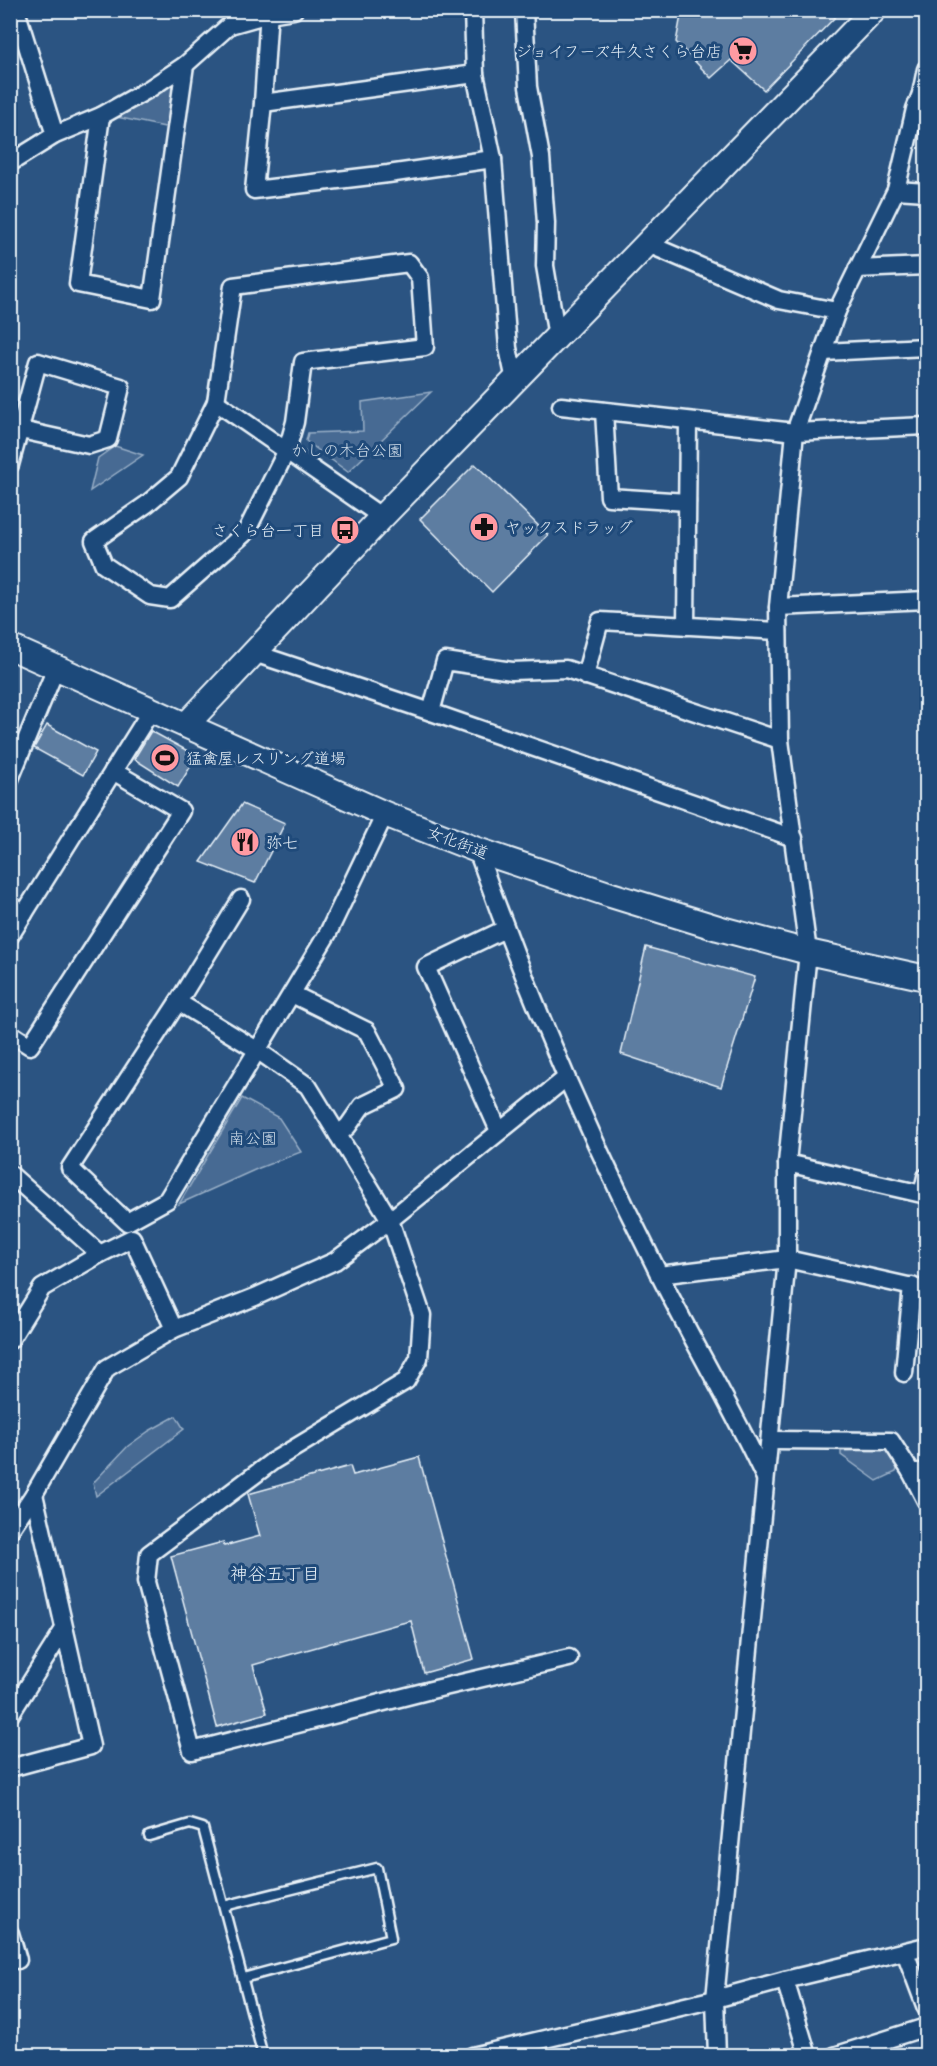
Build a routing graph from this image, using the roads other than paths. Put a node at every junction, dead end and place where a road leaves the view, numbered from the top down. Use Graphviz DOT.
graph roads {
  1 [pos="16,10"];
  2 [pos="294,10"];
  3 [pos="473,10"];
  4 [pos="524,10"];
  5 [pos="874,10"];
  6 [pos="269,12"];
  7 [pos="185,65"];
  8 [pos="927,69"];
  9 [pos="475,74"];
  10 [pos="924,91"];
  11 [pos="263,103"];
  12 [pos="102,116"];
  13 [pos="56,135"];
  14 [pos="493,159"];
  15 [pos="10,163"];
  16 [pos="896,190"];
  17 [pos="927,192"];
  18 [pos="648,244"];
  19 [pos="927,266"];
  20 [pos="857,269"];
  21 [pos="837,311"];
  22 [pos="557,337"];
  23 [pos="927,347"];
  24 [pos="823,352"];
  25 [pos="515,380"];
  26 [pos="216,402"];
  27 [pos="561,406"];
  28 [pos="604,411"];
  29 [pos="688,422"];
  30 [pos="927,426"];
  31 [pos="21,430"];
  32 [pos="795,432"];
  33 [pos="287,450"];
  34 [pos="10,465"];
  35 [pos="687,502"];
  36 [pos="382,517"];
  37 [pos="927,600"];
  38 [pos="778,607"];
  39 [pos="686,626"];
  40 [pos="778,631"];
  41 [pos="10,647"];
  42 [pos="254,653"];
  43 [pos="56,668"];
  44 [pos="585,676"];
  45 [pos="152,710"];
  46 [pos="431,712"];
  47 [pos="186,725"];
  48 [pos="780,740"];
  49 [pos="113,771"];
  50 [pos="10,778"];
  51 [pos="385,814"];
  52 [pos="794,838"];
  53 [pos="477,850"];
  54 [pos="241,899"];
  55 [pos="17,909"];
  56 [pos="505,929"];
  57 [pos="10,936"];
  58 [pos="808,952"];
  59 [pos="927,978"];
  60 [pos="292,994"];
  61 [pos="178,1002"];
  62 [pos="10,1033"];
  63 [pos="257,1050"];
  64 [pos="566,1078"];
  65 [pos="499,1131"];
  66 [pos="338,1135"];
  67 [pos="787,1163"];
  68 [pos="10,1174"];
  69 [pos="927,1177"];
  70 [pos="390,1220"];
  71 [pos="100,1254"];
  72 [pos="787,1258"];
  73 [pos="659,1275"];
  74 [pos="919,1288"];
  75 [pos="174,1329"];
  76 [pos="10,1340"];
  77 [pos="904,1373"];
  78 [pos="770,1440"];
  79 [pos="919,1472"];
  80 [pos="766,1479"];
  81 [pos="34,1494"];
  82 [pos="927,1501"];
  83 [pos="10,1530"];
  84 [pos="64,1629"];
  85 [pos="568,1658"];
  86 [pos="10,1715"];
  87 [pos="10,1768"];
  88 [pos="149,1836"];
  89 [pos="224,1906"];
  90 [pos="10,1933"];
  91 [pos="927,1946"];
  92 [pos="905,1952"];
  93 [pos="18,1960"];
  94 [pos="243,1978"];
  95 [pos="785,1980"];
  96 [pos="715,1999"];
  97 [pos="927,2008"];
  98 [pos="927,2027"];
  99 [pos="263,2055"];
  100 [pos="472,2055"];
  101 [pos="717,2055"];
  102 [pos="808,2055"];
  103 [pos="834,2055"];
  1 -- 13 [label="street"];
  2 -- 6 [label="street"];
  3 -- 9 [label="street"];
  4 -- 22 [label="street"];
  5 -- 18 [label="street"];
  6 -- 7 [label="street"];
  6 -- 11 [label="street"];
  7 -- 12 [label="street"];
  7 -- 12 [label="street"];
  8 -- 10 [label="street"];
  9 -- 11 [label="street"];
  9 -- 14 [label="street"];
  10 -- 16 [label="street"];
  11 -- 14 [label="street"];
  12 -- 13 [label="street"];
  13 -- 15 [label="street"];
  14 -- 25 [label="street"];
  16 -- 17 [label="street"];
  16 -- 20 [label="street"];
  18 -- 21 [label="street"];
  18 -- 22 [label="street"];
  19 -- 20 [label="street"];
  20 -- 21 [label="street"];
  21 -- 24 [label="street"];
  22 -- 25 [label="street"];
  23 -- 24 [label="street"];
  24 -- 32 [label="street"];
  25 -- 36 [label="street"];
  26 -- 33 [label="street"];
  26 -- 33 [label="street"];
  26 -- 33 [label="street"];
  27 -- 28 [label="street"];
  28 -- 29 [label="street"];
  28 -- 35 [label="street"];
  29 -- 32 [label="street"];
  29 -- 35 [label="street"];
  30 -- 32 [label="street"];
  31 -- 31 [label="street"];
  31 -- 34 [label="street"];
  32 -- 38 [label="street"];
  33 -- 36 [label="street"];
  35 -- 39 [label="street"];
  36 -- 42 [label="street"];
  37 -- 38 [label="street"];
  38 -- 40 [label="street"];
  39 -- 40 [label="street"];
  39 -- 44 [label="street"];
  40 -- 48 [label="street"];
  41 -- 43 [label="street, 女化街道"];
  42 -- 46 [label="street"];
  42 -- 47 [label="street"];
  43 -- 45 [label="street, 女化街道"];
  43 -- 50 [label="street"];
  44 -- 46 [label="street"];
  44 -- 48 [label="street"];
  45 -- 47 [label="street, 女化街道"];
  45 -- 49 [label="street"];
  46 -- 52 [label="street"];
  47 -- 51 [label="street, 女化街道"];
  48 -- 52 [label="street"];
  49 -- 55 [label="street"];
  49 -- 62 [label="street"];
  51 -- 53 [label="street, 女化街道"];
  51 -- 60 [label="street"];
  52 -- 58 [label="street"];
  53 -- 56 [label="street"];
  53 -- 58 [label="street, 女化街道"];
  54 -- 61 [label="street"];
  55 -- 57 [label="street"];
  56 -- 64 [label="street"];
  56 -- 65 [label="street"];
  58 -- 59 [label="street, 女化街道"];
  58 -- 67 [label="street"];
  60 -- 63 [label="street"];
  60 -- 66 [label="street"];
  61 -- 63 [label="street"];
  61 -- 63 [label="street"];
  63 -- 66 [label="street"];
  64 -- 65 [label="street"];
  64 -- 73 [label="street"];
  65 -- 70 [label="street"];
  66 -- 70 [label="street"];
  67 -- 69 [label="street"];
  67 -- 72 [label="street"];
  68 -- 71 [label="street"];
  70 -- 75 [label="street"];
  70 -- 85 [label="street"];
  71 -- 75 [label="street"];
  71 -- 76 [label="street"];
  72 -- 73 [label="street"];
  72 -- 74 [label="street"];
  72 -- 78 [label="street"];
  73 -- 80 [label="street"];
  74 -- 77 [label="street"];
  75 -- 81 [label="street"];
  78 -- 79 [label="street"];
  78 -- 80 [label="street"];
  79 -- 82 [label="street"];
  80 -- 96 [label="street"];
  81 -- 83 [label="street"];
  81 -- 84 [label="street"];
  84 -- 86 [label="street"];
  84 -- 87 [label="street"];
  88 -- 89 [label="lane"];
  89 -- 94 [label="lane"];
  89 -- 94 [label="lane"];
  90 -- 93 [label="street"];
  91 -- 92 [label="street"];
  92 -- 95 [label="street"];
  92 -- 97 [label="street"];
  94 -- 99 [label="lane"];
  95 -- 96 [label="street"];
  95 -- 102 [label="street"];
  96 -- 100 [label="street"];
  96 -- 101 [label="street"];
  98 -- 103 [label="street"];
}
